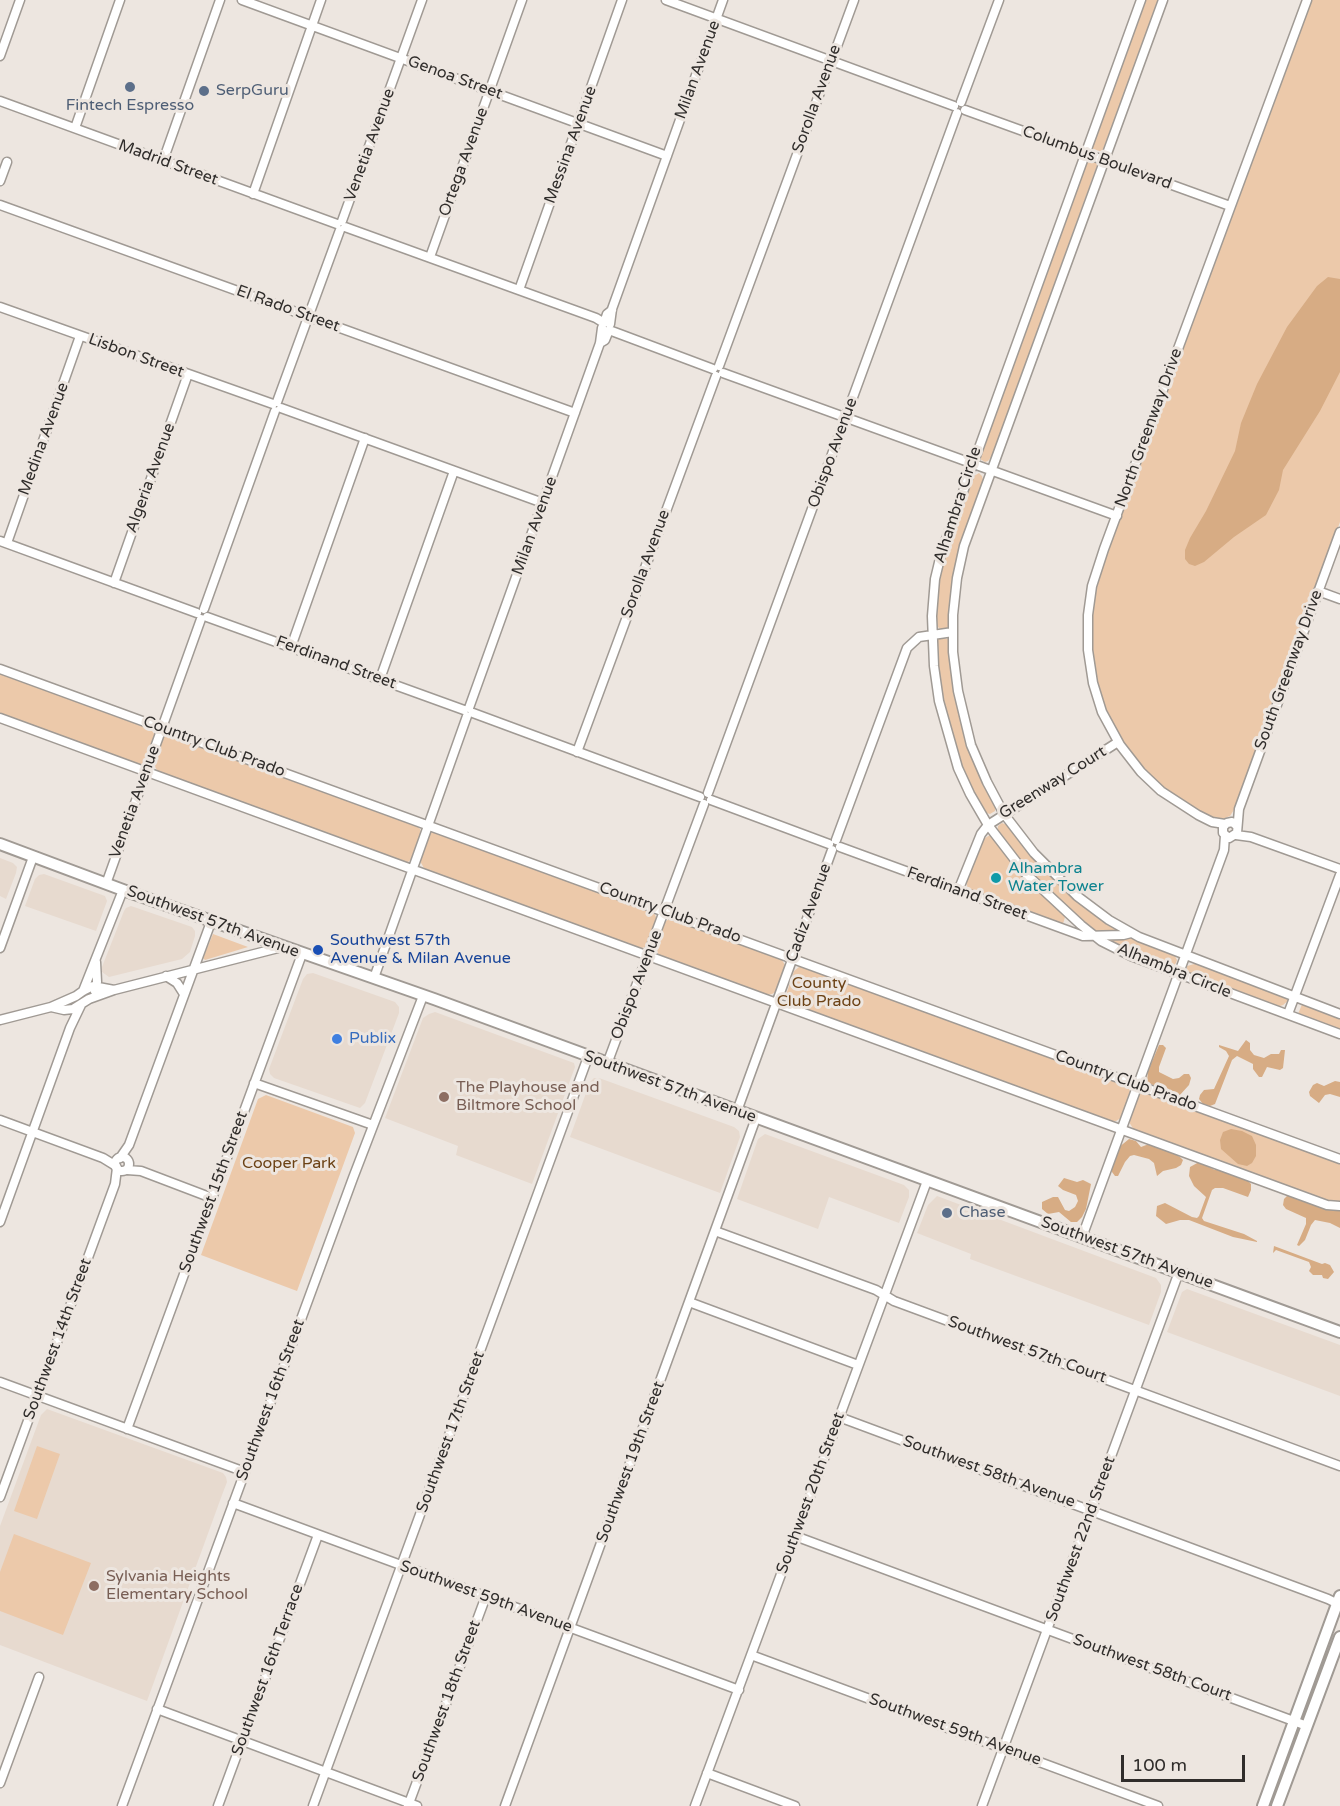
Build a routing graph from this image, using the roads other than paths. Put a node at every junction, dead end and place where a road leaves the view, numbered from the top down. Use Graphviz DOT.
graph roads {
  1 [pos="20,0"];
  2 [pos="120,0"];
  3 [pos="220,0"];
  4 [pos="242,0"];
  5 [pos="321,0"];
  6 [pos="422,0"];
  7 [pos="522,0"];
  8 [pos="622,0"];
  9 [pos="666,0"];
  10 [pos="723,0"];
  11 [pos="854,0"];
  12 [pos="999,0"];
  13 [pos="1141,0"];
  14 [pos="1163,0"];
  15 [pos="1307,0"];
  16 [pos="716,19"];
  17 [pos="312,26"];
  18 [pos="0,56"];
  19 [pos="401,59"];
  20 [pos="831,60"];
  21 [pos="489,91"];
  22 [pos="0,101"];
  23 [pos="959,108"];
  24 [pos="579,123"];
  25 [pos="75,128"];
  26 [pos="1085,154"];
  27 [pos="667,156"];
  28 [pos="163,161"];
  29 [pos="1104,161"];
  30 [pos="7,162"];
  31 [pos="0,181"];
  32 [pos="253,194"];
  33 [pos="0,205"];
  34 [pos="1230,206"];
  35 [pos="341,225"];
  36 [pos="430,257"];
  37 [pos="519,290"];
  38 [pos="0,307"];
  39 [pos="309,317"];
  40 [pos="606,326"];
  41 [pos="80,336"];
  42 [pos="718,371"];
  43 [pos="188,374"];
  44 [pos="277,406"];
  45 [pos="575,413"];
  46 [pos="846,418"];
  47 [pos="365,438"];
  48 [pos="972,464"];
  49 [pos="454,471"];
  50 [pos="990,471"];
  51 [pos="543,503"];
  52 [pos="1117,516"];
  53 [pos="1340,532"];
  54 [pos="3,542"];
  55 [pos="114,583"];
  56 [pos="1318,591"];
  57 [pos="1340,598"];
  58 [pos="202,615"];
  59 [pos="953,632"];
  60 [pos="933,636"];
  61 [pos="291,647"];
  62 [pos="0,669"];
  63 [pos="380,679"];
  64 [pos="468,712"];
  65 [pos="0,718"];
  66 [pos="162,728"];
  67 [pos="1118,742"];
  68 [pos="577,752"];
  69 [pos="146,772"];
  70 [pos="706,799"];
  71 [pos="1004,814"];
  72 [pos="428,825"];
  73 [pos="988,825"];
  74 [pos="1231,830"];
  75 [pos="0,844"];
  76 [pos="834,845"];
  77 [pos="33,857"];
  78 [pos="413,869"];
  79 [pos="1340,869"];
  80 [pos="1340,875"];
  81 [pos="106,884"];
  82 [pos="123,890"];
  83 [pos="958,891"];
  84 [pos="664,911"];
  85 [pos="211,922"];
  86 [pos="1131,933"];
  87 [pos="1095,937"];
  88 [pos="282,947"];
  89 [pos="0,948"];
  90 [pos="302,954"];
  91 [pos="1185,954"];
  92 [pos="648,955"];
  93 [pos="793,959"];
  94 [pos="96,962"];
  95 [pos="194,968"];
  96 [pos="1177,974"];
  97 [pos="166,976"];
  98 [pos="374,978"];
  99 [pos="97,986"];
  100 [pos="114,990"];
  101 [pos="79,994"];
  102 [pos="184,994"];
  103 [pos="423,996"];
  104 [pos="1295,996"];
  105 [pos="85,1002"];
  106 [pos="777,1003"];
  107 [pos="51,1007"];
  108 [pos="68,1009"];
  109 [pos="1288,1014"];
  110 [pos="1340,1014"];
  111 [pos="0,1020"];
  112 [pos="70,1028"];
  113 [pos="1340,1034"];
  114 [pos="588,1057"];
  115 [pos="607,1064"];
  116 [pos="254,1083"];
  117 [pos="1138,1085"];
  118 [pos="737,1111"];
  119 [pos="756,1118"];
  120 [pos="0,1120"];
  121 [pos="373,1125"];
  122 [pos="1122,1128"];
  123 [pos="33,1132"];
  124 [pos="1340,1159"];
  125 [pos="122,1164"];
  126 [pos="927,1180"];
  127 [pos="212,1198"];
  128 [pos="1340,1206"];
  129 [pos="0,1222"];
  130 [pos="715,1231"];
  131 [pos="1082,1237"];
  132 [pos="1179,1272"];
  133 [pos="884,1295"];
  134 [pos="689,1302"];
  135 [pos="1340,1332"];
  136 [pos="858,1365"];
  137 [pos="0,1382"];
  138 [pos="1136,1390"];
  139 [pos="38,1395"];
  140 [pos="839,1417"];
  141 [pos="127,1430"];
  142 [pos="1340,1466"];
  143 [pos="245,1472"];
  144 [pos="0,1497"];
  145 [pos="233,1503"];
  146 [pos="1091,1510"];
  147 [pos="318,1534"];
  148 [pos="795,1536"];
  149 [pos="402,1566"];
  150 [pos="486,1596"];
  151 [pos="1339,1601"];
  152 [pos="570,1628"];
  153 [pos="1048,1629"];
  154 [pos="1340,1637"];
  155 [pos="752,1655"];
  156 [pos="39,1677"];
  157 [pos="739,1690"];
  158 [pos="157,1710"];
  159 [pos="1294,1721"];
  160 [pos="1307,1726"];
  161 [pos="242,1740"];
  162 [pos="1003,1748"];
  163 [pos="326,1772"];
  164 [pos="707,1773"];
  165 [pos="0,1784"];
  166 [pos="412,1805"];
  167 [pos="122,1806"];
  168 [pos="218,1806"];
  169 [pos="313,1806"];
  170 [pos="505,1806"];
  171 [pos="695,1806"];
  172 [pos="795,1806"];
  173 [pos="982,1806"];
  174 [pos="1158,1806"];
  175 [pos="1263,1806"];
  176 [pos="1277,1806"];
  1 -- 18 [label="street"];
  2 -- 25 [label="street"];
  3 -- 28 [label="street"];
  4 -- 17 [label="street, Genoa Street"];
  5 -- 17 [label="street"];
  6 -- 19 [label="street, Venetia Avenue"];
  7 -- 21 [label="street, Ortega Avenue"];
  8 -- 24 [label="street, Messina Avenue"];
  9 -- 16 [label="street, Columbus Boulevard"];
  10 -- 16 [label="street, Milan Avenue"];
  11 -- 20 [label="street, Sorolla Avenue"];
  12 -- 23 [label="street, Obispo Avenue"];
  13 -- 26 [label="street, Alhambra Circle"];
  14 -- 29 [label="street, Alhambra Circle"];
  15 -- 34 [label="street, North Greenway Drive"];
  16 -- 20 [label="street, Columbus Boulevard"];
  16 -- 27 [label="street, Milan Avenue"];
  17 -- 19 [label="street, Genoa Street"];
  17 -- 32 [label="street"];
  19 -- 21 [label="street, Genoa Street"];
  19 -- 35 [label="street, Venetia Avenue"];
  20 -- 23 [label="street, Columbus Boulevard"];
  20 -- 42 [label="street, Sorolla Avenue"];
  21 -- 24 [label="street, Genoa Street"];
  21 -- 36 [label="street, Ortega Avenue"];
  22 -- 25 [label="street, Madrid Street"];
  23 -- 26 [label="street, Columbus Boulevard"];
  23 -- 46 [label="street, Obispo Avenue"];
  24 -- 27 [label="street, Genoa Street"];
  24 -- 37 [label="street, Messina Avenue"];
  25 -- 28 [label="street, Madrid Street"];
  26 -- 29 [label="street, Columbus Boulevard"];
  26 -- 48 [label="street, Alhambra Circle"];
  27 -- 40 [label="street, Milan Avenue"];
  28 -- 32 [label="street, Madrid Street"];
  29 -- 34 [label="street, Columbus Boulevard"];
  29 -- 50 [label="street, Alhambra Circle"];
  30 -- 31 [label="street"];
  32 -- 35 [label="street, Madrid Street"];
  33 -- 39 [label="street, El Rado Street"];
  34 -- 52 [label="street, North Greenway Drive"];
  35 -- 36 [label="street, Madrid Street"];
  35 -- 39 [label="street, Venetia Avenue"];
  36 -- 37 [label="street, Madrid Street"];
  37 -- 40 [label="street, Madrid Street"];
  38 -- 41 [label="street, Lisbon Street"];
  39 -- 44 [label="street, Venetia Avenue"];
  39 -- 45 [label="street, El Rado Street"];
  40 -- 42 [label="street, Madrid Street"];
  40 -- 45 [label="street, Milan Avenue"];
  41 -- 43 [label="street, Lisbon Street"];
  41 -- 54 [label="street, Medina Avenue"];
  42 -- 46 [label="street, Madrid Street"];
  42 -- 68 [label="street, Sorolla Avenue"];
  43 -- 44 [label="street, Lisbon Street"];
  43 -- 55 [label="street, Algeria Avenue"];
  44 -- 47 [label="street, Lisbon Street"];
  44 -- 58 [label="street, Venetia Avenue"];
  45 -- 51 [label="street, Milan Avenue"];
  46 -- 48 [label="street, Madrid Street"];
  46 -- 70 [label="street, Obispo Avenue"];
  47 -- 49 [label="street, Lisbon Street"];
  47 -- 61 [label="street"];
  48 -- 50 [label="street, Madrid Street"];
  48 -- 60 [label="street, Alhambra Circle"];
  49 -- 51 [label="street, Lisbon Street"];
  49 -- 63 [label="street"];
  50 -- 52 [label="street, Madrid Street"];
  50 -- 59 [label="street, Alhambra Circle"];
  51 -- 64 [label="street, Milan Avenue"];
  52 -- 67 [label="street, North Greenway Drive"];
  53 -- 56 [label="street, South Greenway Drive"];
  54 -- 55 [label="street, Ferdinand Street"];
  55 -- 58 [label="street, Ferdinand Street"];
  56 -- 57 [label="street"];
  56 -- 74 [label="street, South Greenway Drive"];
  58 -- 61 [label="street, Ferdinand Street"];
  58 -- 66 [label="street, Venetia Avenue"];
  59 -- 60 [label="street, Cadiz Avenue"];
  59 -- 71 [label="street, Alhambra Circle"];
  60 -- 73 [label="street, Alhambra Circle"];
  60 -- 76 [label="street, Cadiz Avenue"];
  61 -- 63 [label="street, Ferdinand Street"];
  62 -- 66 [label="street, Country Club Prado"];
  63 -- 64 [label="street, Ferdinand Street"];
  64 -- 68 [label="street, Ferdinand Street"];
  64 -- 72 [label="street, Milan Avenue"];
  65 -- 69 [label="street"];
  66 -- 69 [label="street, Venetia Avenue"];
  66 -- 72 [label="street, Country Club Prado"];
  67 -- 71 [label="street, Greenway Court"];
  67 -- 74 [label="street, North Greenway Drive"];
  68 -- 70 [label="street, Ferdinand Street"];
  69 -- 78 [label="street"];
  69 -- 81 [label="street, Venetia Avenue"];
  70 -- 76 [label="street, Ferdinand Street"];
  70 -- 84 [label="street, Obispo Avenue"];
  71 -- 73 [label="street, Greenway Court"];
  71 -- 86 [label="street, Alhambra Circle"];
  72 -- 78 [label="street, Milan Avenue"];
  72 -- 84 [label="street, Country Club Prado"];
  73 -- 83 [label="street, Greenway Court"];
  73 -- 87 [label="street, Alhambra Circle"];
  74 -- 79 [label="street, North Greenway Drive"];
  74 -- 91 [label="street"];
  75 -- 77 [label="main road, Southwest 57th Avenue"];
  76 -- 83 [label="street, Ferdinand Street"];
  76 -- 93 [label="street, Cadiz Avenue"];
  77 -- 81 [label="main road, Southwest 57th Avenue"];
  77 -- 89 [label="street"];
  78 -- 92 [label="street"];
  78 -- 98 [label="street, Milan Avenue"];
  80 -- 104 [label="street"];
  81 -- 82 [label="main road, Southwest 57th Avenue"];
  82 -- 85 [label="main road, Southwest 57th Avenue"];
  82 -- 94 [label="street"];
  83 -- 87 [label="street, Ferdinand Street"];
  84 -- 92 [label="street, Obispo Avenue"];
  84 -- 93 [label="street, Country Club Prado"];
  85 -- 88 [label="main road, Southwest 57th Avenue"];
  85 -- 95 [label="street, Southwest 14th Street"];
  86 -- 87 [label="street"];
  86 -- 91 [label="street, Alhambra Circle"];
  87 -- 96 [label="street, Alhambra Circle"];
  88 -- 90 [label="main road, Southwest 57th Avenue"];
  88 -- 95 [label="street"];
  90 -- 98 [label="main road, Southwest 57th Avenue"];
  90 -- 116 [label="street, Southwest 15th Street"];
  91 -- 96 [label="street"];
  91 -- 104 [label="street, Alhambra Circle"];
  92 -- 106 [label="street"];
  92 -- 115 [label="street, Obispo Avenue"];
  93 -- 106 [label="street, Cadiz Avenue"];
  93 -- 117 [label="street, Country Club Prado"];
  94 -- 99 [label="street"];
  94 -- 101 [label="street"];
  95 -- 97 [label="street"];
  95 -- 102 [label="street, Southwest 14th Street"];
  96 -- 109 [label="street, Alhambra Circle"];
  96 -- 117 [label="street"];
  97 -- 100 [label="street"];
  97 -- 102 [label="street"];
  98 -- 103 [label="main road, Southwest 57th Avenue"];
  99 -- 100 [label="street"];
  99 -- 101 [label="street"];
  99 -- 105 [label="street"];
  100 -- 105 [label="street"];
  101 -- 107 [label="street"];
  101 -- 108 [label="street"];
  102 -- 125 [label="street, Southwest 14th Street"];
  103 -- 114 [label="main road, Southwest 57th Avenue"];
  103 -- 121 [label="street, Southwest 16th Street"];
  104 -- 109 [label="street"];
  104 -- 110 [label="street, Alhambra Circle"];
  105 -- 108 [label="street"];
  105 -- 112 [label="street"];
  106 -- 118 [label="street, Cadiz Avenue"];
  106 -- 122 [label="street"];
  107 -- 108 [label="street"];
  107 -- 111 [label="street"];
  108 -- 112 [label="street"];
  109 -- 113 [label="street, Alhambra Circle"];
  112 -- 123 [label="street"];
  114 -- 115 [label="main road, Southwest 57th Avenue"];
  114 -- 149 [label="street, Southwest 17th Street"];
  115 -- 118 [label="main road, Southwest 57th Avenue"];
  116 -- 121 [label="street"];
  116 -- 127 [label="street, Southwest 15th Street"];
  117 -- 122 [label="street"];
  117 -- 124 [label="street, Country Club Prado"];
  118 -- 119 [label="main road, Southwest 57th Avenue"];
  119 -- 126 [label="main road, Southwest 57th Avenue"];
  119 -- 130 [label="street, Southwest 19th Street"];
  120 -- 123 [label="street"];
  121 -- 143 [label="street, Southwest 16th Street"];
  122 -- 128 [label="street"];
  122 -- 131 [label="street"];
  123 -- 125 [label="street"];
  123 -- 129 [label="street"];
  125 -- 127 [label="street"];
  125 -- 139 [label="street, Southwest 14th Street"];
  126 -- 131 [label="main road, Southwest 57th Avenue"];
  126 -- 133 [label="street, Southwest 20th Street"];
  127 -- 141 [label="street, Southwest 15th Street"];
  130 -- 133 [label="street, Southwest 57th Court"];
  130 -- 134 [label="street, Southwest 19th Street"];
  131 -- 132 [label="main road, Southwest 57th Avenue"];
  132 -- 135 [label="main road, Southwest 57th Avenue"];
  132 -- 138 [label="street, Southwest 22nd Street"];
  133 -- 136 [label="street, Southwest 20th Street"];
  133 -- 138 [label="street, Southwest 57th Court"];
  134 -- 136 [label="street"];
  134 -- 152 [label="street, Southwest 19th Street"];
  136 -- 140 [label="street, Southwest 20th Street"];
  137 -- 139 [label="street"];
  138 -- 142 [label="street, Southwest 57th Court"];
  138 -- 146 [label="street, Southwest 22nd Street"];
  139 -- 141 [label="street"];
  139 -- 144 [label="street, Southwest 14th Street"];
  140 -- 146 [label="street, Southwest 58th Avenue"];
  140 -- 148 [label="street, Southwest 20th Street"];
  141 -- 143 [label="street"];
  143 -- 145 [label="street, Southwest 16th Street"];
  145 -- 147 [label="street, Southwest 59th Avenue"];
  145 -- 158 [label="street, Southwest 16th Street"];
  146 -- 151 [label="street, Southwest 58th Avenue"];
  146 -- 153 [label="street, Southwest 22nd Street"];
  147 -- 149 [label="street, Southwest 59th Avenue"];
  147 -- 161 [label="street, Southwest 16th Terrace"];
  148 -- 153 [label="street, Southwest 58th Court"];
  148 -- 155 [label="street, Southwest 20th Street"];
  149 -- 150 [label="street, Southwest 59th Avenue"];
  149 -- 163 [label="street, Southwest 17th Street"];
  150 -- 152 [label="street, Southwest 59th Avenue"];
  150 -- 166 [label="street, Southwest 18th Street"];
  151 -- 159 [label="main road"];
  152 -- 157 [label="street, Southwest 59th Avenue"];
  152 -- 170 [label="street, Southwest 19th Street"];
  153 -- 159 [label="street, Southwest 58th Court"];
  153 -- 162 [label="street, Southwest 22nd Street"];
  154 -- 160 [label="main road"];
  155 -- 157 [label="street, Southwest 20th Street"];
  155 -- 162 [label="street, Southwest 59th Avenue"];
  156 -- 165 [label="street"];
  157 -- 164 [label="street, Southwest 20th Street"];
  158 -- 161 [label="street"];
  158 -- 167 [label="street, Southwest 16th Street"];
  159 -- 160 [label="street, Southwest 58th Court"];
  159 -- 175 [label="main road"];
  160 -- 176 [label="main road"];
  161 -- 163 [label="street"];
  161 -- 168 [label="street, Southwest 16th Terrace"];
  162 -- 173 [label="street, Southwest 22nd Street"];
  162 -- 174 [label="street, Southwest 59th Avenue"];
  163 -- 166 [label="street"];
  163 -- 169 [label="street, Southwest 17th Street"];
  164 -- 171 [label="street, Southwest 20th Street"];
  164 -- 172 [label="street"];
}
